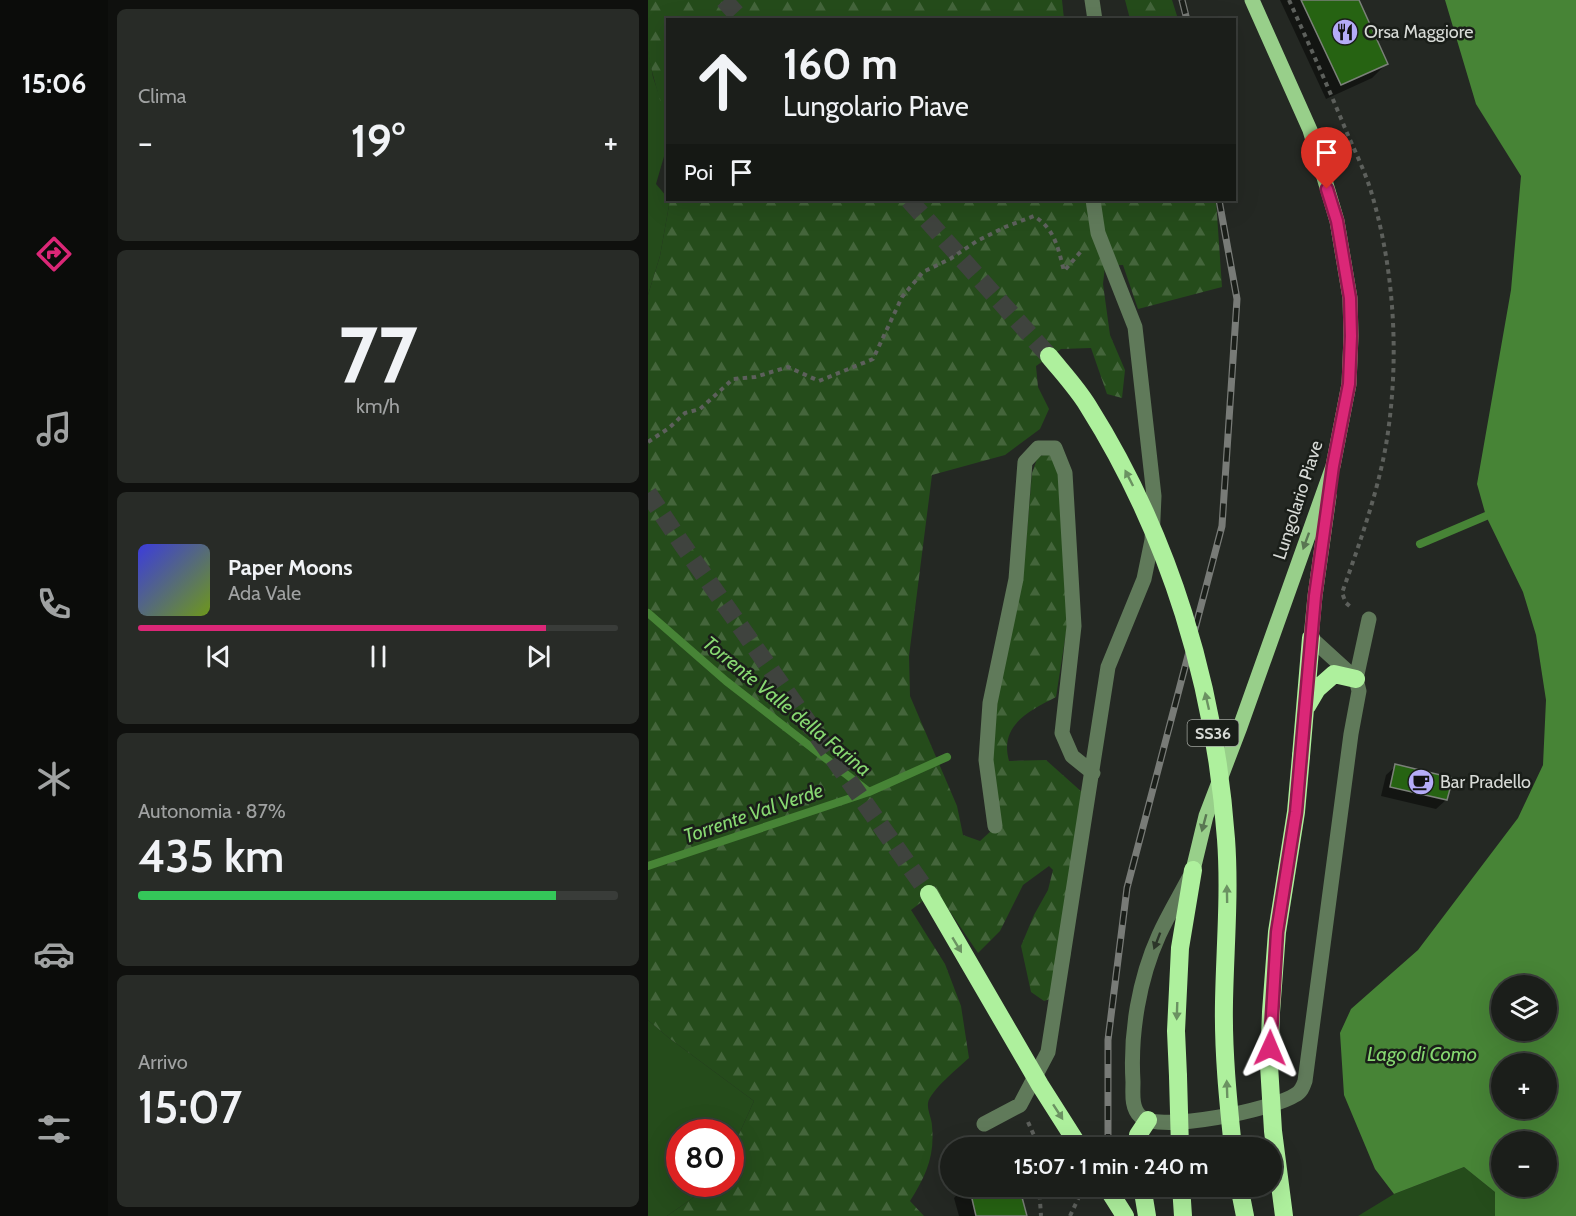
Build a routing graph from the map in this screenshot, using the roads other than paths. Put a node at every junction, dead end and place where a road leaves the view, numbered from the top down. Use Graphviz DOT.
graph roads {
  1 [pos="1092,0"];
  2 [pos="1252,0"];
  3 [pos="1095,18"];
  4 [pos="1094,201"];
  5 [pos="1049,356"];
  6 [pos="1333,466"];
  7 [pos="1369,619"];
  8 [pos="1311,638"];
  9 [pos="1356,679"];
  10 [pos="1305,710"];
  11 [pos="1093,773"];
  12 [pos="996,826"];
  13 [pos="1193,870"];
  14 [pos="929,894"];
  15 [pos="1148,1120"];
  16 [pos="984,1124"];
  17 [pos="1073,1137"];
  18 [pos="1138,1137"];
  19 [pos="1180,1137"];
  20 [pos="1232,1137"];
  21 [pos="1113,1197"];
  22 [pos="1144,1197"];
  23 [pos="1182,1197"];
  24 [pos="1241,1197"];
  25 [pos="1125,1216"];
  26 [pos="1147,1216"];
  27 [pos="1183,1216"];
  28 [pos="1245,1216"];
  29 [pos="1284,1216"];
  1 -- 3 [label="street"];
  2 -- 6 [label="main road, Lungolario Piave"];
  4 -- 11 [label="street"];
  20 -- 5 [label="highway, SS36, one-way, bridge"];
  6 -- 8 [label="main road"];
  6 -- 13 [label="main road, Lungolario Piave, one-way"];
  7 -- 9 [label="street"];
  8 -- 9 [label="street"];
  8 -- 10 [label="highway"];
  9 -- 10 [label="highway"];
  9 -- 15 [label="street"];
  10 -- 29 [label="highway, bridge"];
  11 -- 12 [label="street"];
  11 -- 16 [label="street"];
  13 -- 15 [label="street, one-way"];
  13 -- 19 [label="highway, one-way, bridge"];
  14 -- 17 [label="highway, one-way, bridge"];
  15 -- 18 [label="highway"];
  21 -- 25 [label="highway, bridge"];
  22 -- 26 [label="highway"];
  23 -- 27 [label="highway"];
  24 -- 28 [label="highway"];
}
